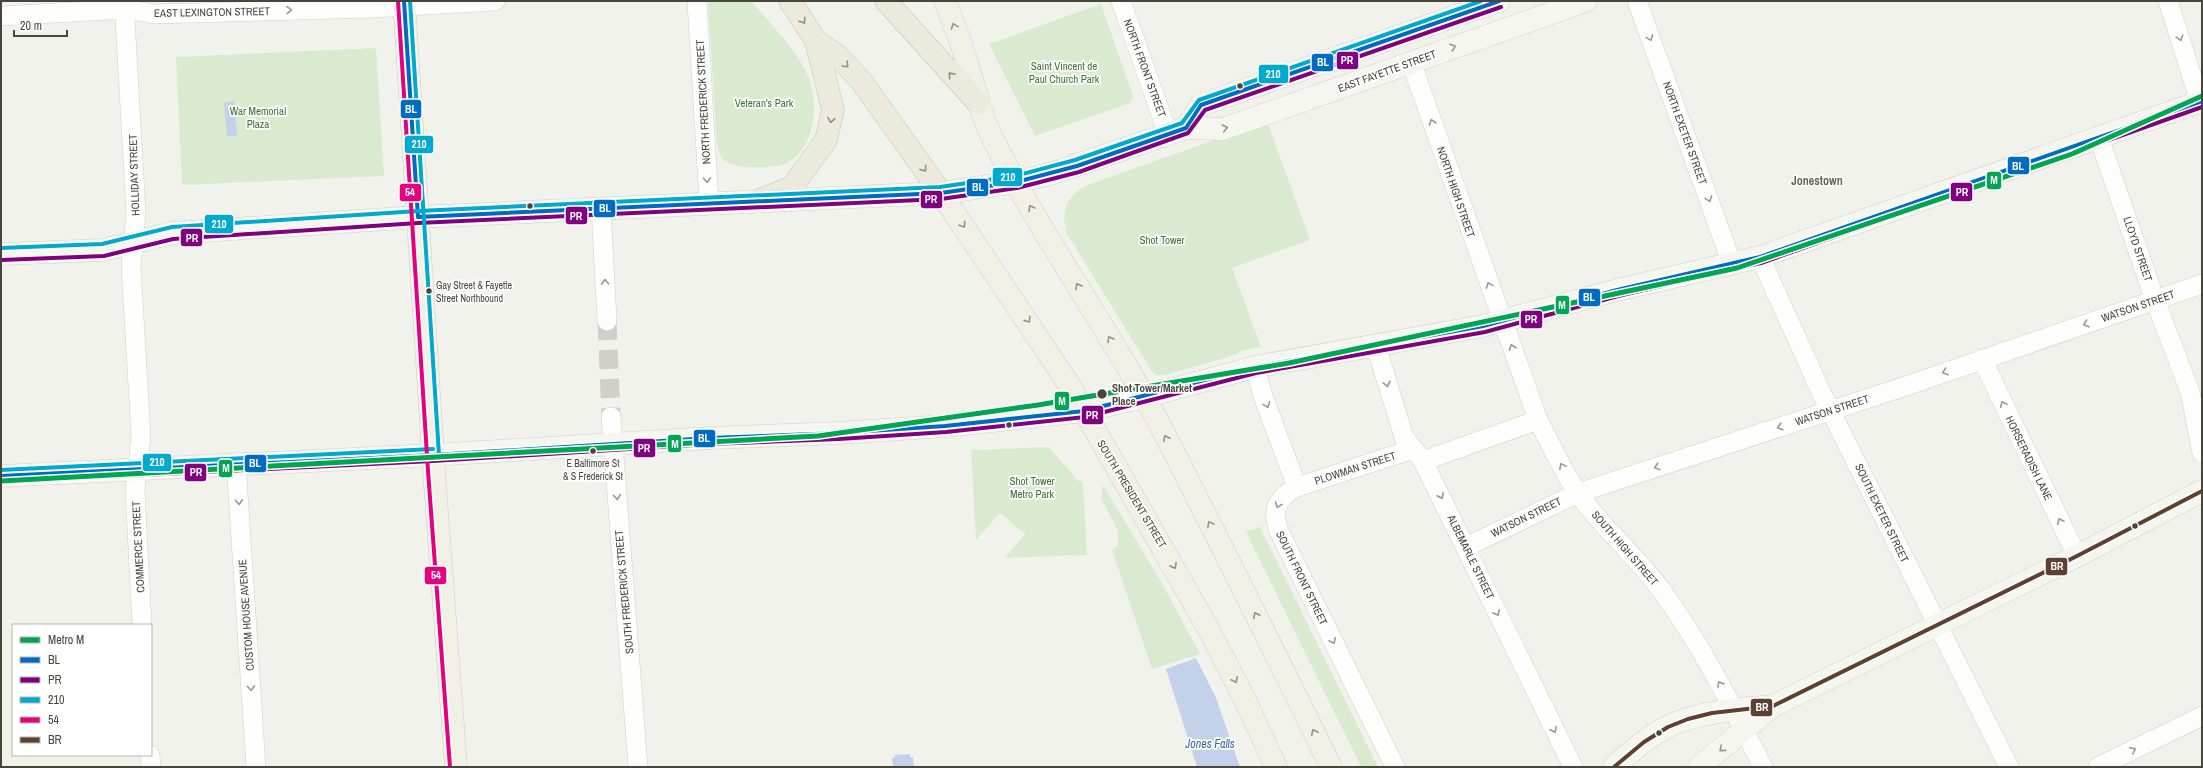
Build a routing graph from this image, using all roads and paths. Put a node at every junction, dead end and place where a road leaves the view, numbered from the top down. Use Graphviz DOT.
graph roads {
  1 [pos="495,1"];
  2 [pos="697,1"];
  3 [pos="790,1"];
  4 [pos="886,1"];
  5 [pos="945,1"];
  6 [pos="1121,1"];
  7 [pos="1499,1"];
  8 [pos="1586,1"];
  9 [pos="1637,1"];
  10 [pos="2168,1"];
  11 [pos="404,4"];
  12 [pos="125,5"];
  13 [pos="1,16"];
  14 [pos="816,41"];
  15 [pos="1411,62"];
  16 [pos="2201,102"];
  17 [pos="978,103"];
  18 [pos="1177,131"];
  19 [pos="2099,138"];
  20 [pos="1016,182"];
  21 [pos="941,193"];
  22 [pos="760,200"];
  23 [pos="709,203"];
  24 [pos="601,208"];
  25 [pos="418,218"];
  26 [pos="134,244"];
  27 [pos="1,254"];
  28 [pos="1760,257"];
  29 [pos="1732,264"];
  30 [pos="2202,284"];
  31 [pos="2155,300"];
  32 [pos="607,321"];
  33 [pos="1502,321"];
  34 [pos="1376,346"];
  35 [pos="1982,360"];
  36 [pos="1256,367"];
  37 [pos="1144,398"];
  38 [pos="1831,410"];
  39 [pos="1084,411"];
  40 [pos="611,417"];
  41 [pos="1538,420"];
  42 [pos="612,444"];
  43 [pos="2202,453"];
  44 [pos="433,455"];
  45 [pos="1418,455"];
  46 [pos="236,464"];
  47 [pos="136,468"];
  48 [pos="1,476"];
  49 [pos="1297,487"];
  50 [pos="2202,490"];
  51 [pos="1578,493"];
  52 [pos="1466,546"];
  53 [pos="2077,556"];
  54 [pos="142,624"];
  55 [pos="1937,625"];
  56 [pos="1773,706"];
  57 [pos="1735,711"];
  58 [pos="2202,716"];
  59 [pos="1745,731"];
  60 [pos="150,756"];
  61 [pos="151,767"];
  62 [pos="256,767"];
  63 [pos="456,767"];
  64 [pos="638,767"];
  65 [pos="1276,767"];
  66 [pos="1331,767"];
  67 [pos="1395,767"];
  68 [pos="1573,767"];
  69 [pos="1614,767"];
  70 [pos="1699,767"];
  71 [pos="1763,767"];
  72 [pos="2009,767"];
  73 [pos="2098,767"];
  1 -- 11 [label="street, EAST LEXINGTON STREET"];
  2 -- 23 [label="street, NORTH FREDERICK STREET, one-way"];
  3 -- 14 [label="highway, one-way"];
  17 -- 4 [label="highway, one-way"];
  17 -- 5 [label="main road, one-way"];
  6 -- 18 [label="street, NORTH FRONT STREET"];
  7 -- 18 [label="main road"];
  15 -- 8 [label="main road, EAST FAYETTE STREET, one-way"];
  9 -- 29 [label="street, NORTH EXETER STREET, one-way"];
  10 -- 16 [label="street, one-way"];
  12 -- 11 [label="street, EAST LEXINGTON STREET, one-way"];
  11 -- 25 [label="main road"];
  12 -- 13 [label="street, EAST LEXINGTON STREET"];
  12 -- 26 [label="street, HOLLIDAY STREET"];
  14 -- 21 [label="highway, one-way"];
  14 -- 22 [label="highway, one-way"];
  18 -- 15 [label="main road, EAST FAYETTE STREET, one-way"];
  33 -- 15 [label="street, NORTH HIGH STREET, one-way"];
  16 -- 19 [label="main road"];
  17 -- 20 [label="main road"];
  18 -- 20 [label="main road, EAST FAYETTE STREET"];
  19 -- 28 [label="main road"];
  19 -- 31 [label="street, LLOYD STREET"];
  20 -- 21 [label="main road, EAST FAYETTE STREET"];
  37 -- 20 [label="main road, one-way"];
  21 -- 22 [label="main road, EAST FAYETTE STREET"];
  21 -- 39 [label="main road, SOUTH PRESIDENT STREET, one-way"];
  22 -- 23 [label="main road, EAST FAYETTE STREET"];
  23 -- 24 [label="main road, EAST FAYETTE STREET"];
  24 -- 25 [label="main road, EAST FAYETTE STREET"];
  32 -- 24 [label="street, one-way"];
  25 -- 26 [label="main road, EAST FAYETTE STREET"];
  25 -- 44 [label="main road"];
  26 -- 27 [label="main road, EAST FAYETTE STREET"];
  26 -- 47 [label="street, HOLLIDAY STREET"];
  28 -- 29 [label="main road"];
  28 -- 38 [label="street, SOUTH EXETER STREET"];
  29 -- 33 [label="main road"];
  30 -- 31 [label="street, WATSON STREET"];
  31 -- 35 [label="street, WATSON STREET, one-way"];
  31 -- 43 [label="street, LLOYD STREET"];
  33 -- 34 [label="main road"];
  41 -- 33 [label="street, SOUTH HIGH STREET, one-way"];
  34 -- 36 [label="main road"];
  34 -- 45 [label="street, ALBEMARLE STREET, one-way"];
  35 -- 38 [label="street, WATSON STREET, one-way"];
  53 -- 35 [label="street, HORSERADISH LANE, one-way"];
  36 -- 37 [label="main road"];
  36 -- 49 [label="street, one-way"];
  37 -- 39 [label="main road"];
  66 -- 37 [label="main road, one-way"];
  38 -- 51 [label="street, WATSON STREET, one-way"];
  38 -- 55 [label="street, SOUTH EXETER STREET"];
  39 -- 42 [label="main road"];
  39 -- 65 [label="main road, SOUTH PRESIDENT STREET, one-way"];
  40 -- 42 [label="street, SOUTH FREDERICK STREET"];
  41 -- 45 [label="street, PLOWMAN STREET"];
  51 -- 41 [label="street, SOUTH HIGH STREET, one-way"];
  42 -- 44 [label="main road"];
  42 -- 64 [label="street, SOUTH FREDERICK STREET, one-way"];
  44 -- 46 [label="main road"];
  44 -- 63 [label="main road"];
  45 -- 49 [label="street, PLOWMAN STREET"];
  45 -- 52 [label="street, ALBEMARLE STREET, one-way"];
  46 -- 47 [label="main road"];
  46 -- 62 [label="street, CUSTOM HOUSE AVENUE, one-way"];
  47 -- 48 [label="main road"];
  47 -- 54 [label="street, COMMERCE STREET"];
  49 -- 67 [label="street, SOUTH FRONT STREET, one-way"];
  50 -- 53 [label="main road"];
  51 -- 52 [label="street, WATSON STREET"];
  57 -- 51 [label="street, SOUTH HIGH STREET, one-way"];
  52 -- 68 [label="street, ALBEMARLE STREET, one-way"];
  53 -- 55 [label="main road"];
  55 -- 56 [label="main road"];
  55 -- 72 [label="street, SOUTH EXETER STREET"];
  56 -- 57 [label="main road"];
  56 -- 59 [label="main road"];
  57 -- 59 [label="street, SOUTH HIGH STREET"];
  57 -- 69 [label="main road"];
  73 -- 58 [label="street, one-way"];
  59 -- 70 [label="main road, one-way"];
  59 -- 71 [label="street, SOUTH HIGH STREET"];
  60 -- 61 [label="street"];
}
